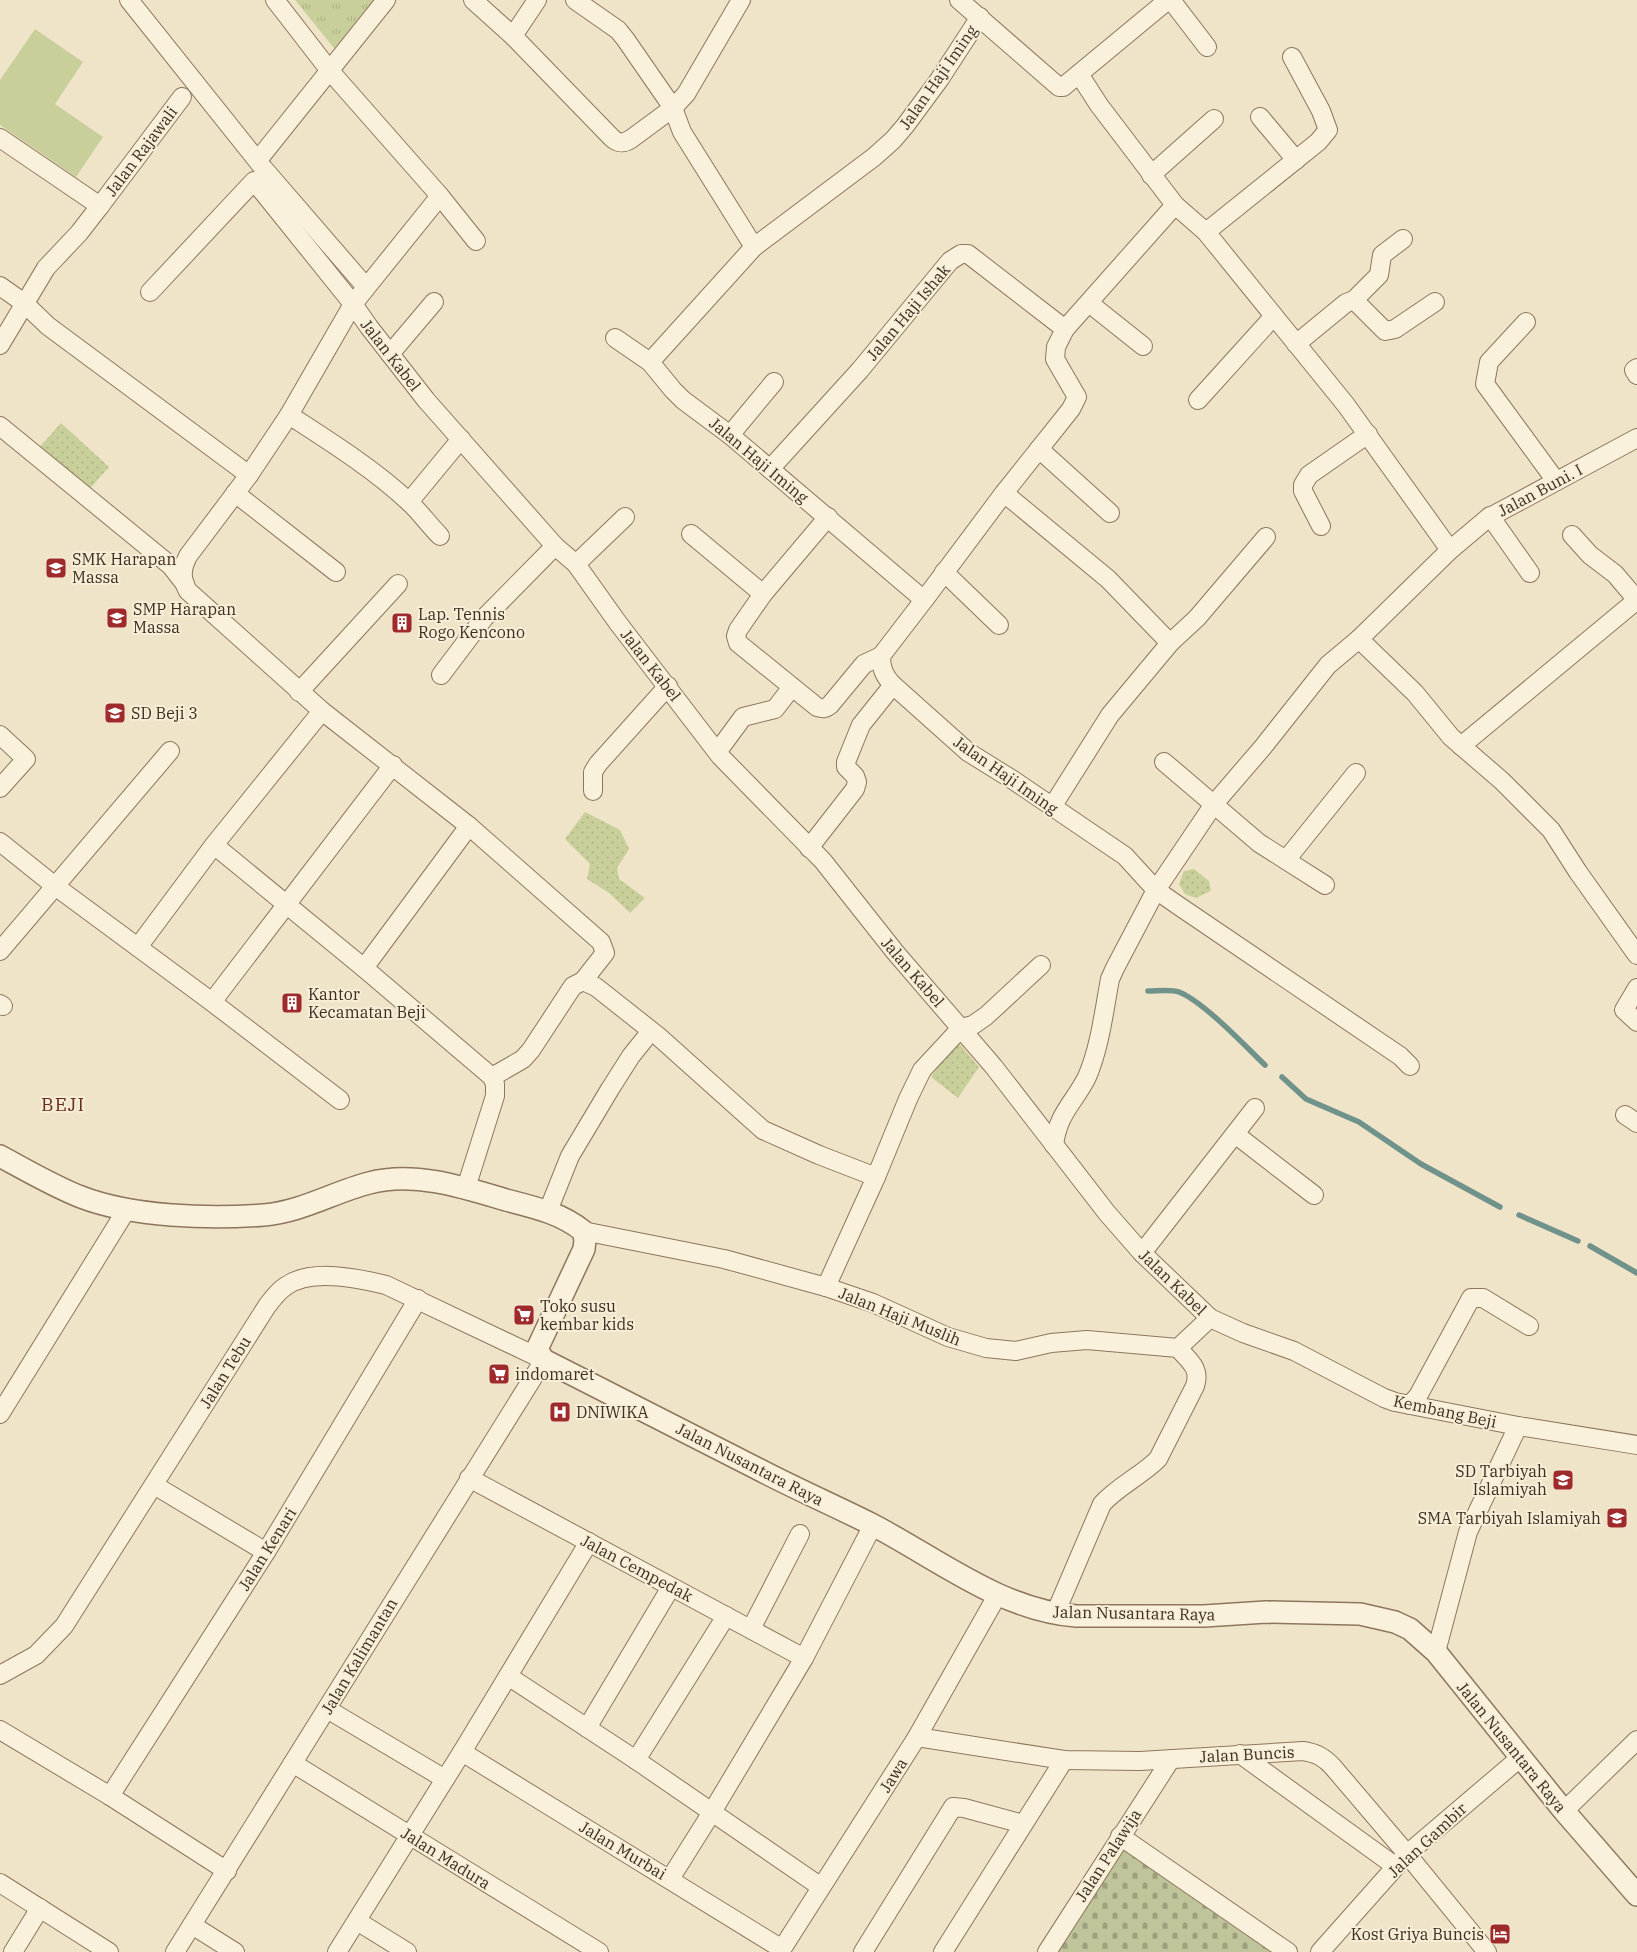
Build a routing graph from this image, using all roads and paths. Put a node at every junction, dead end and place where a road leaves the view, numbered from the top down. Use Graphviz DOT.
graph roads {
  1 [pos="129,0"];
  2 [pos="275,0"];
  3 [pos="386,0"];
  4 [pos="474,0"];
  5 [pos="537,0"];
  6 [pos="575,0"];
  7 [pos="742,0"];
  8 [pos="959,0"];
  9 [pos="1170,0"];
  10 [pos="980,17"];
  11 [pos="513,36"];
  12 [pos="1207,47"];
  13 [pos="1292,57"];
  14 [pos="330,71"];
  15 [pos="1079,74"];
  16 [pos="182,97"];
  17 [pos="673,108"];
  18 [pos="1260,117"];
  19 [pos="1214,119"];
  20 [pos="0,138"];
  21 [pos="258,160"];
  22 [pos="1296,160"];
  23 [pos="1151,174"];
  24 [pos="440,196"];
  25 [pos="1175,205"];
  26 [pos="100,206"];
  27 [pos="1206,232"];
  28 [pos="1403,239"];
  29 [pos="476,241"];
  30 [pos="754,247"];
  31 [pos="0,286"];
  32 [pos="366,287"];
  33 [pos="150,292"];
  34 [pos="1354,300"];
  35 [pos="434,302"];
  36 [pos="1435,302"];
  37 [pos="24,303"];
  38 [pos="1089,303"];
  39 [pos="353,304"];
  40 [pos="1274,316"];
  41 [pos="1526,322"];
  42 [pos="1065,329"];
  43 [pos="615,338"];
  44 [pos="1296,344"];
  45 [pos="0,345"];
  46 [pos="1143,346"];
  47 [pos="390,354"];
  48 [pos="650,362"];
  49 [pos="1637,368"];
  50 [pos="1637,375"];
  51 [pos="774,382"];
  52 [pos="1198,400"];
  53 [pos="289,415"];
  54 [pos="0,426"];
  55 [pos="1368,434"];
  56 [pos="730,435"];
  57 [pos="1637,438"];
  58 [pos="461,439"];
  59 [pos="1039,449"];
  60 [pos="770,469"];
  61 [pos="249,475"];
  62 [pos="1556,481"];
  63 [pos="235,492"];
  64 [pos="1004,493"];
  65 [pos="409,502"];
  66 [pos="1110,513"];
  67 [pos="1490,516"];
  68 [pos="625,517"];
  69 [pos="828,517"];
  70 [pos="1321,526"];
  71 [pos="691,534"];
  72 [pos="1572,535"];
  73 [pos="440,536"];
  74 [pos="1266,537"];
  75 [pos="555,546"];
  76 [pos="1450,550"];
  77 [pos="576,564"];
  78 [pos="336,572"];
  79 [pos="944,572"];
  80 [pos="1530,573"];
  81 [pos="184,584"];
  82 [pos="398,584"];
  83 [pos="763,594"];
  84 [pos="924,600"];
  85 [pos="1637,600"];
  86 [pos="999,625"];
  87 [pos="1359,639"];
  88 [pos="1170,643"];
  89 [pos="881,656"];
  90 [pos="441,675"];
  91 [pos="893,685"];
  92 [pos="668,686"];
  93 [pos="792,687"];
  94 [pos="299,692"];
  95 [pos="322,711"];
  96 [pos="0,735"];
  97 [pos="1460,746"];
  98 [pos="170,751"];
  99 [pos="718,751"];
  100 [pos="1164,762"];
  101 [pos="393,765"];
  102 [pos="1356,773"];
  103 [pos="0,788"];
  104 [pos="592,791"];
  105 [pos="1214,804"];
  106 [pos="1052,807"];
  107 [pos="469,826"];
  108 [pos="0,842"];
  109 [pos="214,845"];
  110 [pos="809,848"];
  111 [pos="1286,860"];
  112 [pos="1326,885"];
  113 [pos="54,886"];
  114 [pos="1156,890"];
  115 [pos="286,905"];
  116 [pos="138,947"];
  117 [pos="0,952"];
  118 [pos="1637,955"];
  119 [pos="1041,965"];
  120 [pos="364,968"];
  121 [pos="583,981"];
  122 [pos="1637,988"];
  123 [pos="212,1002"];
  124 [pos="1637,1022"];
  125 [pos="961,1028"];
  126 [pos="651,1031"];
  127 [pos="1410,1066"];
  128 [pos="492,1077"];
  129 [pos="340,1100"];
  130 [pos="1255,1108"];
  131 [pos="1235,1134"];
  132 [pos="1054,1145"];
  133 [pos="0,1156"];
  134 [pos="876,1177"];
  135 [pos="466,1188"];
  136 [pos="1314,1195"];
  137 [pos="127,1209"];
  138 [pos="548,1211"];
  139 [pos="583,1231"];
  140 [pos="1142,1253"];
  141 [pos="826,1287"];
  142 [pos="418,1300"];
  143 [pos="1210,1318"];
  144 [pos="1530,1326"];
  145 [pos="1178,1348"];
  146 [pos="541,1357"];
  147 [pos="1410,1405"];
  148 [pos="0,1414"];
  149 [pos="1518,1426"];
  150 [pos="1637,1445"];
  151 [pos="469,1478"];
  152 [pos="154,1485"];
  153 [pos="873,1525"];
  154 [pos="800,1534"];
  155 [pos="589,1542"];
  156 [pos="266,1552"];
  157 [pos="671,1587"];
  158 [pos="998,1594"];
  159 [pos="1055,1614"];
  160 [pos="726,1616"];
  161 [pos="751,1629"];
  162 [pos="1436,1652"];
  163 [pos="804,1658"];
  164 [pos="0,1675"];
  165 [pos="508,1676"];
  166 [pos="327,1709"];
  167 [pos="587,1728"];
  168 [pos="0,1730"];
  169 [pos="917,1736"];
  170 [pos="1637,1740"];
  171 [pos="462,1752"];
  172 [pos="1240,1754"];
  173 [pos="1521,1757"];
  174 [pos="1171,1759"];
  175 [pos="636,1760"];
  176 [pos="1064,1760"];
  177 [pos="294,1764"];
  178 [pos="445,1779"];
  179 [pos="110,1796"];
  180 [pos="712,1812"];
  181 [pos="1564,1812"];
  182 [pos="1023,1824"];
  183 [pos="410,1836"];
  184 [pos="1120,1836"];
  185 [pos="1401,1860"];
  186 [pos="227,1870"];
  187 [pos="670,1878"];
  188 [pos="0,1883"];
  189 [pos="821,1887"];
  190 [pos="1637,1895"];
  191 [pos="40,1908"];
  192 [pos="357,1921"];
  193 [pos="192,1925"];
  194 [pos="1482,1950"];
  195 [pos="781,1951"];
  196 [pos="13,1952"];
  197 [pos="109,1952"];
  198 [pos="175,1952"];
  199 [pos="235,1952"];
  200 [pos="337,1952"];
  201 [pos="407,1952"];
  202 [pos="599,1952"];
  203 [pos="863,1952"];
  204 [pos="943,1952"];
  205 [pos="1047,1952"];
  206 [pos="1288,1952"];
  207 [pos="1320,1952"];
  1 -- 21 [label="street"];
  2 -- 14 [label="street"];
  3 -- 14 [label="street"];
  4 -- 11 [label="street"];
  5 -- 11 [label="street"];
  6 -- 17 [label="street"];
  7 -- 17 [label="street"];
  8 -- 10 [label="street, Jalan Haji Iming"];
  9 -- 12 [label="street"];
  9 -- 15 [label="street"];
  10 -- 15 [label="street"];
  10 -- 30 [label="street, Jalan Haji Iming"];
  11 -- 17 [label="street"];
  13 -- 22 [label="street"];
  14 -- 21 [label="street"];
  14 -- 24 [label="street"];
  15 -- 23 [label="street"];
  16 -- 26 [label="street, Jalan Rajawali"];
  17 -- 30 [label="street"];
  18 -- 22 [label="street"];
  19 -- 23 [label="street"];
  20 -- 26 [label="street, Jalan Rajawali"];
  21 -- 32 [label="street"];
  22 -- 27 [label="street"];
  23 -- 25 [label="street"];
  24 -- 29 [label="street"];
  24 -- 32 [label="street, Jalan Kabel"];
  25 -- 27 [label="street"];
  25 -- 38 [label="street"];
  26 -- 37 [label="street, Jalan Rajawali"];
  27 -- 40 [label="street"];
  28 -- 34 [label="street"];
  30 -- 48 [label="street, Jalan Haji Iming"];
  31 -- 37 [label="street"];
  32 -- 39 [label="street, Jalan Kabel"];
  33 -- 39 [label="street"];
  34 -- 36 [label="street"];
  34 -- 44 [label="street"];
  35 -- 47 [label="street"];
  37 -- 45 [label="street, Jalan Rajawali"];
  37 -- 61 [label="street"];
  38 -- 42 [label="street"];
  38 -- 46 [label="street"];
  39 -- 47 [label="street, Jalan Kabel"];
  39 -- 53 [label="street"];
  40 -- 44 [label="street"];
  40 -- 52 [label="street"];
  41 -- 62 [label="street"];
  42 -- 59 [label="street"];
  42 -- 60 [label="street, Jalan Haji Ishak"];
  43 -- 48 [label="street"];
  44 -- 55 [label="street"];
  47 -- 58 [label="street, Jalan Kabel"];
  48 -- 56 [label="street, Jalan Haji Iming"];
  49 -- 50 [label="street"];
  51 -- 56 [label="street"];
  53 -- 61 [label="street"];
  53 -- 65 [label="street"];
  54 -- 81 [label="street"];
  55 -- 70 [label="street"];
  55 -- 76 [label="street"];
  56 -- 60 [label="street, Jalan Haji Iming"];
  57 -- 62 [label="street, Jalan Buni. I"];
  58 -- 65 [label="street"];
  58 -- 75 [label="street, Jalan Kabel"];
  59 -- 64 [label="street"];
  59 -- 66 [label="street"];
  60 -- 69 [label="street, Jalan Haji Iming"];
  61 -- 63 [label="street"];
  62 -- 67 [label="street, Jalan Buni. I"];
  63 -- 78 [label="street"];
  63 -- 81 [label="street"];
  64 -- 79 [label="street"];
  64 -- 88 [label="street"];
  65 -- 73 [label="street"];
  67 -- 76 [label="street, Jalan Buni. I"];
  67 -- 80 [label="street"];
  68 -- 77 [label="street"];
  69 -- 83 [label="street"];
  69 -- 84 [label="street, Jalan Haji Iming"];
  71 -- 83 [label="street"];
  72 -- 85 [label="street"];
  74 -- 88 [label="street"];
  75 -- 77 [label="street, Jalan Kabel"];
  75 -- 90 [label="street"];
  76 -- 87 [label="street, Jalan Buni. I"];
  77 -- 92 [label="street, Jalan Kabel"];
  79 -- 84 [label="street"];
  79 -- 86 [label="street"];
  81 -- 94 [label="street"];
  82 -- 94 [label="street"];
  83 -- 93 [label="street"];
  84 -- 89 [label="street"];
  85 -- 97 [label="street"];
  87 -- 97 [label="street"];
  87 -- 105 [label="street, Jalan Buni. I"];
  88 -- 106 [label="street"];
  89 -- 91 [label="street, Jalan Haji Iming"];
  89 -- 93 [label="street"];
  91 -- 106 [label="street, Jalan Haji Iming"];
  91 -- 110 [label="street"];
  92 -- 99 [label="street, Jalan Kabel"];
  92 -- 104 [label="street"];
  93 -- 99 [label="street"];
  94 -- 95 [label="street"];
  95 -- 101 [label="street"];
  95 -- 109 [label="street"];
  96 -- 103 [label="street"];
  97 -- 118 [label="street"];
  98 -- 113 [label="street"];
  99 -- 110 [label="street, Jalan Kabel"];
  100 -- 105 [label="street"];
  101 -- 107 [label="street"];
  101 -- 115 [label="street"];
  102 -- 111 [label="street"];
  105 -- 111 [label="street"];
  105 -- 114 [label="street, Jalan Buni. I"];
  106 -- 114 [label="street, Jalan Haji Iming"];
  107 -- 120 [label="street"];
  107 -- 121 [label="street"];
  108 -- 113 [label="street"];
  109 -- 115 [label="street"];
  109 -- 116 [label="street"];
  110 -- 125 [label="street, Jalan Kabel"];
  111 -- 112 [label="street"];
  113 -- 116 [label="street"];
  113 -- 117 [label="street"];
  114 -- 127 [label="street, Jalan Haji Iming"];
  114 -- 132 [label="street, Jalan Buni. I"];
  115 -- 120 [label="street"];
  115 -- 123 [label="street"];
  116 -- 123 [label="street"];
  119 -- 125 [label="street"];
  120 -- 128 [label="street"];
  121 -- 126 [label="street"];
  121 -- 128 [label="street"];
  122 -- 124 [label="street"];
  123 -- 129 [label="street"];
  125 -- 132 [label="street, Jalan Kabel"];
  125 -- 134 [label="street"];
  126 -- 134 [label="street"];
  126 -- 138 [label="street"];
  128 -- 135 [label="street"];
  130 -- 131 [label="street"];
  131 -- 136 [label="street"];
  131 -- 140 [label="street"];
  132 -- 140 [label="street, Jalan Kabel"];
  133 -- 137 [label="street"];
  134 -- 141 [label="street"];
  135 -- 137 [label="street"];
  135 -- 138 [label="street"];
  137 -- 148 [label="street"];
  138 -- 139 [label="street"];
  139 -- 141 [label="street, Jalan Haji Muslih"];
  139 -- 146 [label="street"];
  140 -- 143 [label="street, Jalan Kabel"];
  141 -- 145 [label="street, Jalan Haji Muslih"];
  142 -- 146 [label="street, Jalan Tebu"];
  142 -- 152 [label="street, Jalan Tebu"];
  142 -- 156 [label="street, Jalan Kenari"];
  143 -- 145 [label="street"];
  143 -- 147 [label="street, Kembang Beji"];
  144 -- 147 [label="street"];
  145 -- 159 [label="street"];
  146 -- 151 [label="street, Jalan Kalimantan"];
  146 -- 153 [label="street, Jalan Nusantara Raya"];
  147 -- 149 [label="street, Kembang Beji"];
  149 -- 150 [label="street, Kembang Beji"];
  149 -- 162 [label="street"];
  151 -- 155 [label="street, Jalan Cempedak"];
  151 -- 166 [label="street, Jalan Kalimantan"];
  152 -- 156 [label="street"];
  152 -- 164 [label="street, Jalan Tebu"];
  153 -- 158 [label="street, Jalan Nusantara Raya"];
  153 -- 163 [label="street"];
  154 -- 161 [label="street"];
  155 -- 157 [label="street, Jalan Cempedak"];
  155 -- 165 [label="street"];
  156 -- 179 [label="street, Jalan Kenari"];
  157 -- 160 [label="street, Jalan Cempedak"];
  157 -- 167 [label="street"];
  158 -- 159 [label="street, Jalan Nusantara Raya"];
  158 -- 169 [label="street, Jawa"];
  159 -- 162 [label="street, Jalan Nusantara Raya"];
  160 -- 161 [label="street, Jalan Cempedak"];
  160 -- 175 [label="street"];
  161 -- 163 [label="street, Jalan Cempedak"];
  162 -- 173 [label="street, Jalan Nusantara Raya"];
  163 -- 180 [label="street"];
  165 -- 167 [label="street"];
  165 -- 171 [label="street"];
  166 -- 177 [label="street, Jalan Kalimantan"];
  166 -- 178 [label="street"];
  167 -- 175 [label="street"];
  168 -- 179 [label="street"];
  169 -- 176 [label="street, Jalan Buncis"];
  169 -- 189 [label="street, Jawa"];
  170 -- 181 [label="street"];
  171 -- 178 [label="street"];
  171 -- 187 [label="street, Jalan Murbai"];
  172 -- 174 [label="street, Jalan Buncis"];
  172 -- 185 [label="street"];
  172 -- 185 [label="street, Jalan Buncis"];
  173 -- 181 [label="street, Jalan Nusantara Raya"];
  173 -- 185 [label="street, Jalan Gambir"];
  174 -- 176 [label="street, Jalan Buncis"];
  174 -- 184 [label="street, Jalan Palawija"];
  175 -- 180 [label="street"];
  176 -- 182 [label="street"];
  177 -- 183 [label="street, Jalan Madura"];
  177 -- 186 [label="street, Jalan Kalimantan"];
  178 -- 183 [label="street"];
  179 -- 186 [label="street"];
  180 -- 187 [label="street"];
  180 -- 189 [label="street"];
  181 -- 190 [label="street, Jalan Nusantara Raya"];
  182 -- 203 [label="street"];
  182 -- 204 [label="street"];
  183 -- 192 [label="street"];
  183 -- 202 [label="street, Jalan Madura"];
  184 -- 205 [label="street, Jalan Palawija"];
  184 -- 206 [label="street"];
  185 -- 194 [label="street, Jalan Buncis"];
  185 -- 207 [label="street, Jalan Gambir"];
  186 -- 193 [label="street, Jalan Kalimantan"];
  187 -- 195 [label="street, Jalan Murbai"];
  188 -- 191 [label="street"];
  189 -- 195 [label="street, Jawa"];
  191 -- 196 [label="street"];
  191 -- 197 [label="street"];
  192 -- 200 [label="street"];
  192 -- 201 [label="street"];
  193 -- 198 [label="street, Jalan Kalimantan"];
  193 -- 199 [label="street"];
}
